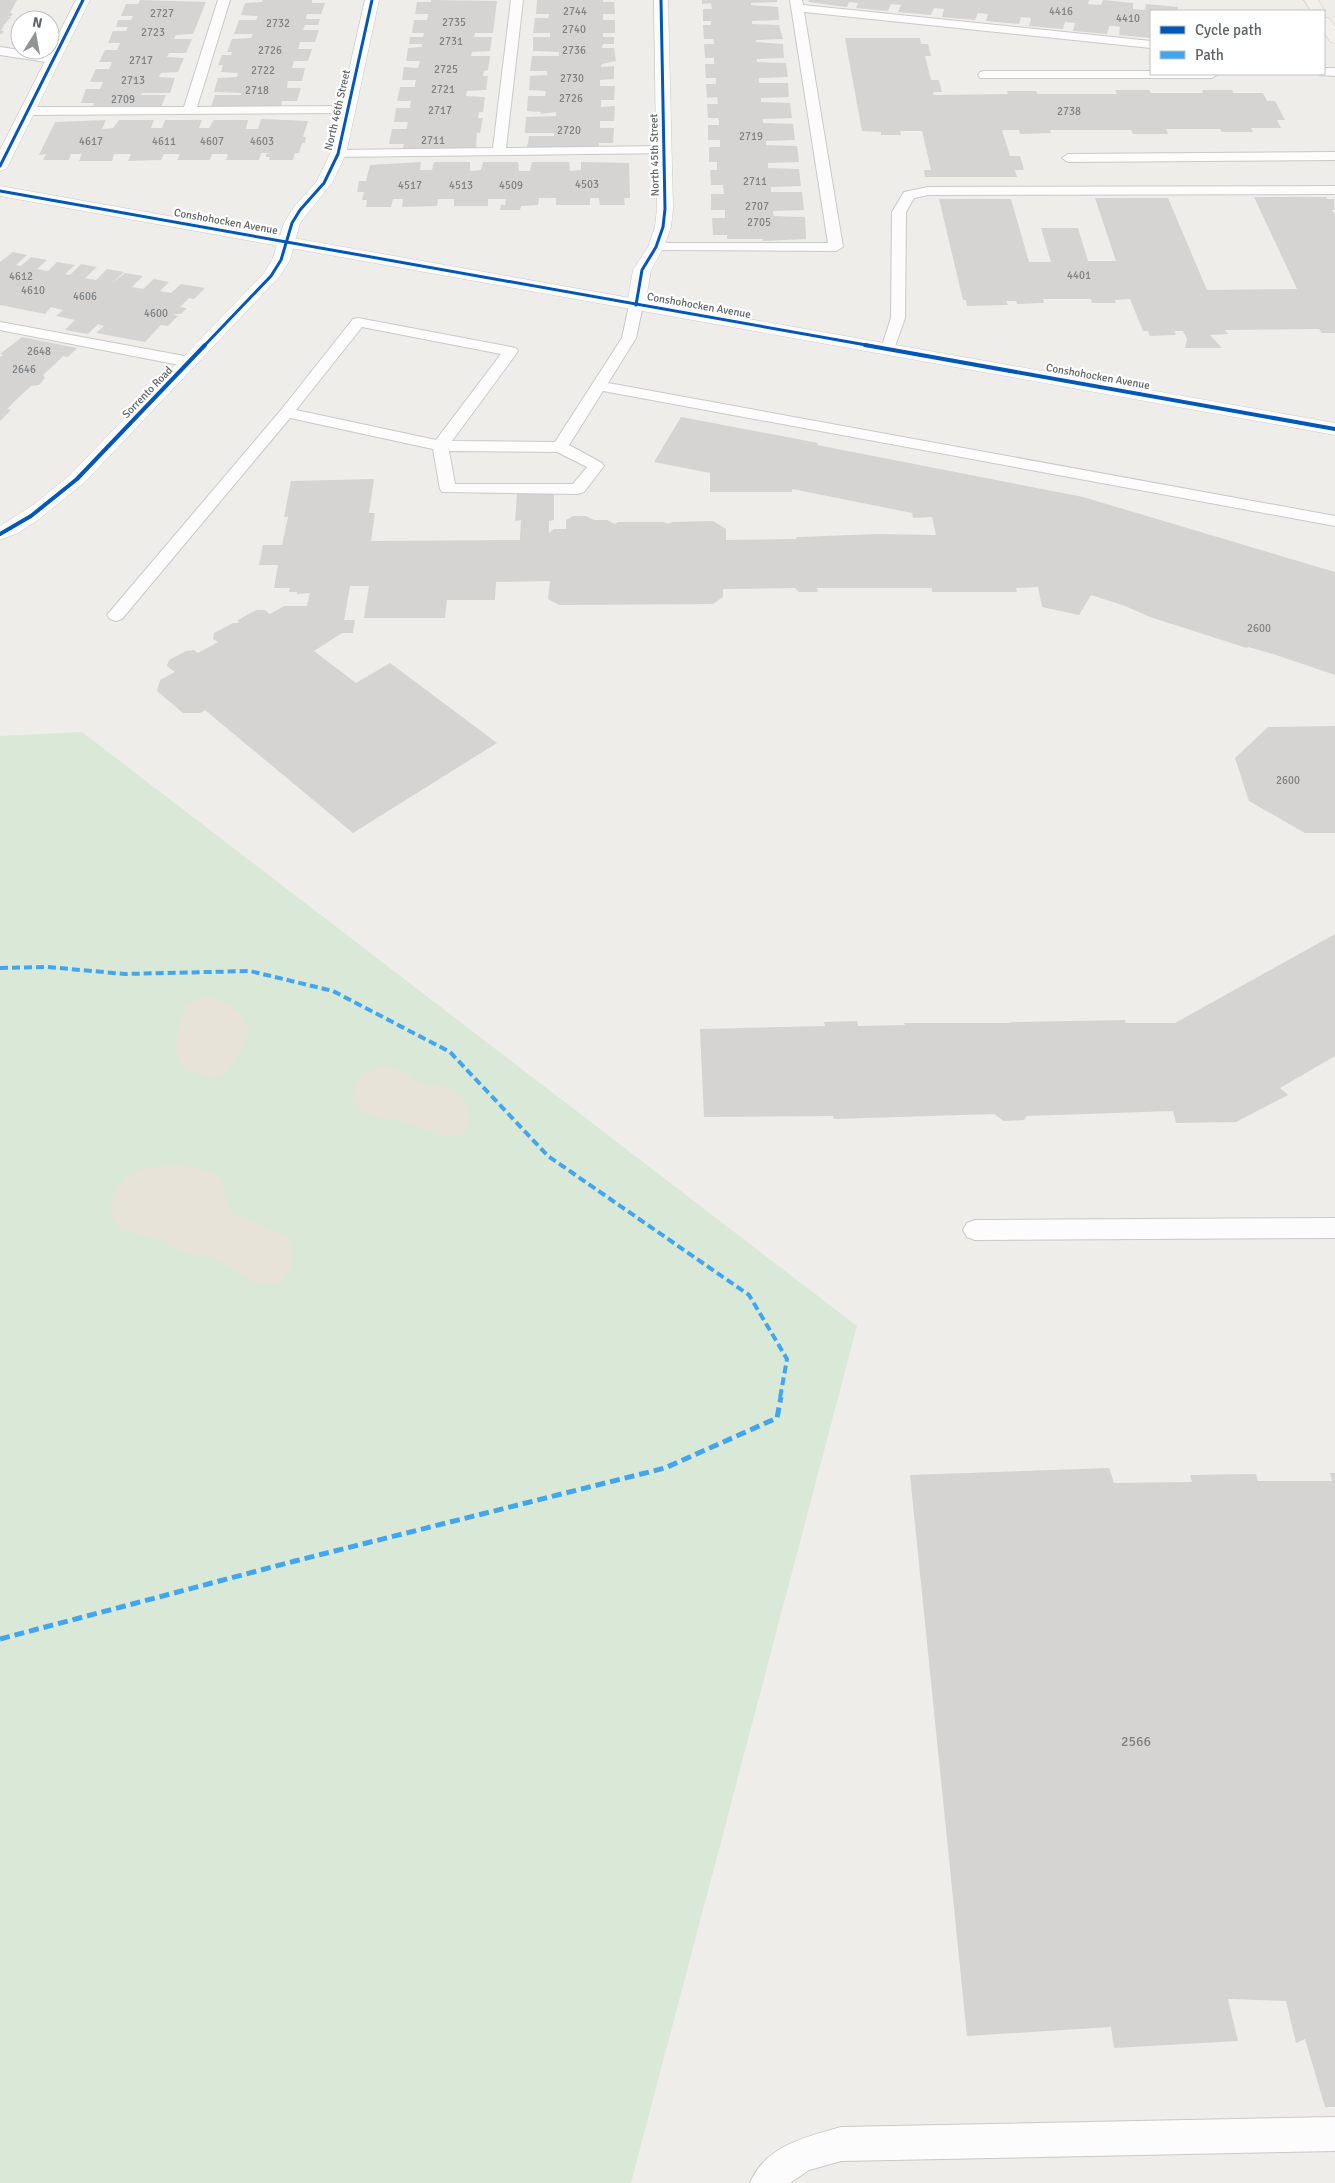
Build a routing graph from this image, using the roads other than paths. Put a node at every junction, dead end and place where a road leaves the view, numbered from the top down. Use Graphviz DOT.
graph roads {
  1 [pos="83,0"];
  2 [pos="224,0"];
  3 [pos="372,0"];
  4 [pos="517,0"];
  5 [pos="661,0"];
  6 [pos="797,4"];
  7 [pos="1325,23"];
  8 [pos="1335,39"];
  9 [pos="60,45"];
  10 [pos="1150,45"];
  11 [pos="53,60"];
  12 [pos="1150,74"];
  13 [pos="984,75"];
  14 [pos="348,110"];
  15 [pos="189,111"];
  16 [pos="27,112"];
  17 [pos="664,150"];
  18 [pos="499,152"];
  19 [pos="338,154"];
  20 [pos="1335,156"];
  21 [pos="1068,158"];
  22 [pos="0,166"];
  23 [pos="1335,190"];
  24 [pos="0,191"];
  25 [pos="287,242"];
  26 [pos="656,247"];
  27 [pos="636,304"];
  28 [pos="0,326"];
  29 [pos="888,349"];
  30 [pos="190,362"];
  31 [pos="599,386"];
  32 [pos="286,413"];
  33 [pos="1335,429"];
  34 [pos="440,446"];
  35 [pos="560,447"];
  36 [pos="1335,521"];
  37 [pos="0,534"];
  38 [pos="116,615"];
  39 [pos="1335,1228"];
  40 [pos="975,1230"];
  41 [pos="1335,2134"];
  42 [pos="767,2183"];
  1 -- 9 [label="street"];
  2 -- 15 [label="lane"];
  3 -- 14 [label="street, North 46th Street"];
  4 -- 18 [label="lane"];
  5 -- 17 [label="street, North 45th Street"];
  6 -- 10 [label="lane"];
  6 -- 26 [label="lane"];
  7 -- 8 [label="main road"];
  11 -- 16 [label="street"];
  12 -- 13 [label="lane"];
  14 -- 15 [label="lane"];
  14 -- 19 [label="street, North 46th Street"];
  15 -- 16 [label="lane"];
  16 -- 22 [label="street"];
  17 -- 18 [label="lane"];
  17 -- 26 [label="street, North 45th Street"];
  18 -- 19 [label="lane"];
  19 -- 25 [label="street, North 46th Street"];
  20 -- 21 [label="lane"];
  23 -- 29 [label="lane"];
  24 -- 25 [label="street, Conshohocken Avenue"];
  25 -- 27 [label="street, Conshohocken Avenue"];
  25 -- 30 [label="street, Sorrento Road"];
  26 -- 27 [label="street, North 45th Street"];
  27 -- 29 [label="street, Conshohocken Avenue"];
  27 -- 31 [label="lane"];
  28 -- 30 [label="lane"];
  29 -- 33 [label="street, Conshohocken Avenue"];
  30 -- 37 [label="street, Sorrento Road"];
  31 -- 35 [label="lane"];
  31 -- 36 [label="lane"];
  32 -- 34 [label="lane"];
  32 -- 34 [label="lane"];
  32 -- 38 [label="lane"];
  34 -- 35 [label="lane"];
  34 -- 35 [label="lane"];
  39 -- 40 [label="lane"];
  41 -- 42 [label="lane"];
}
